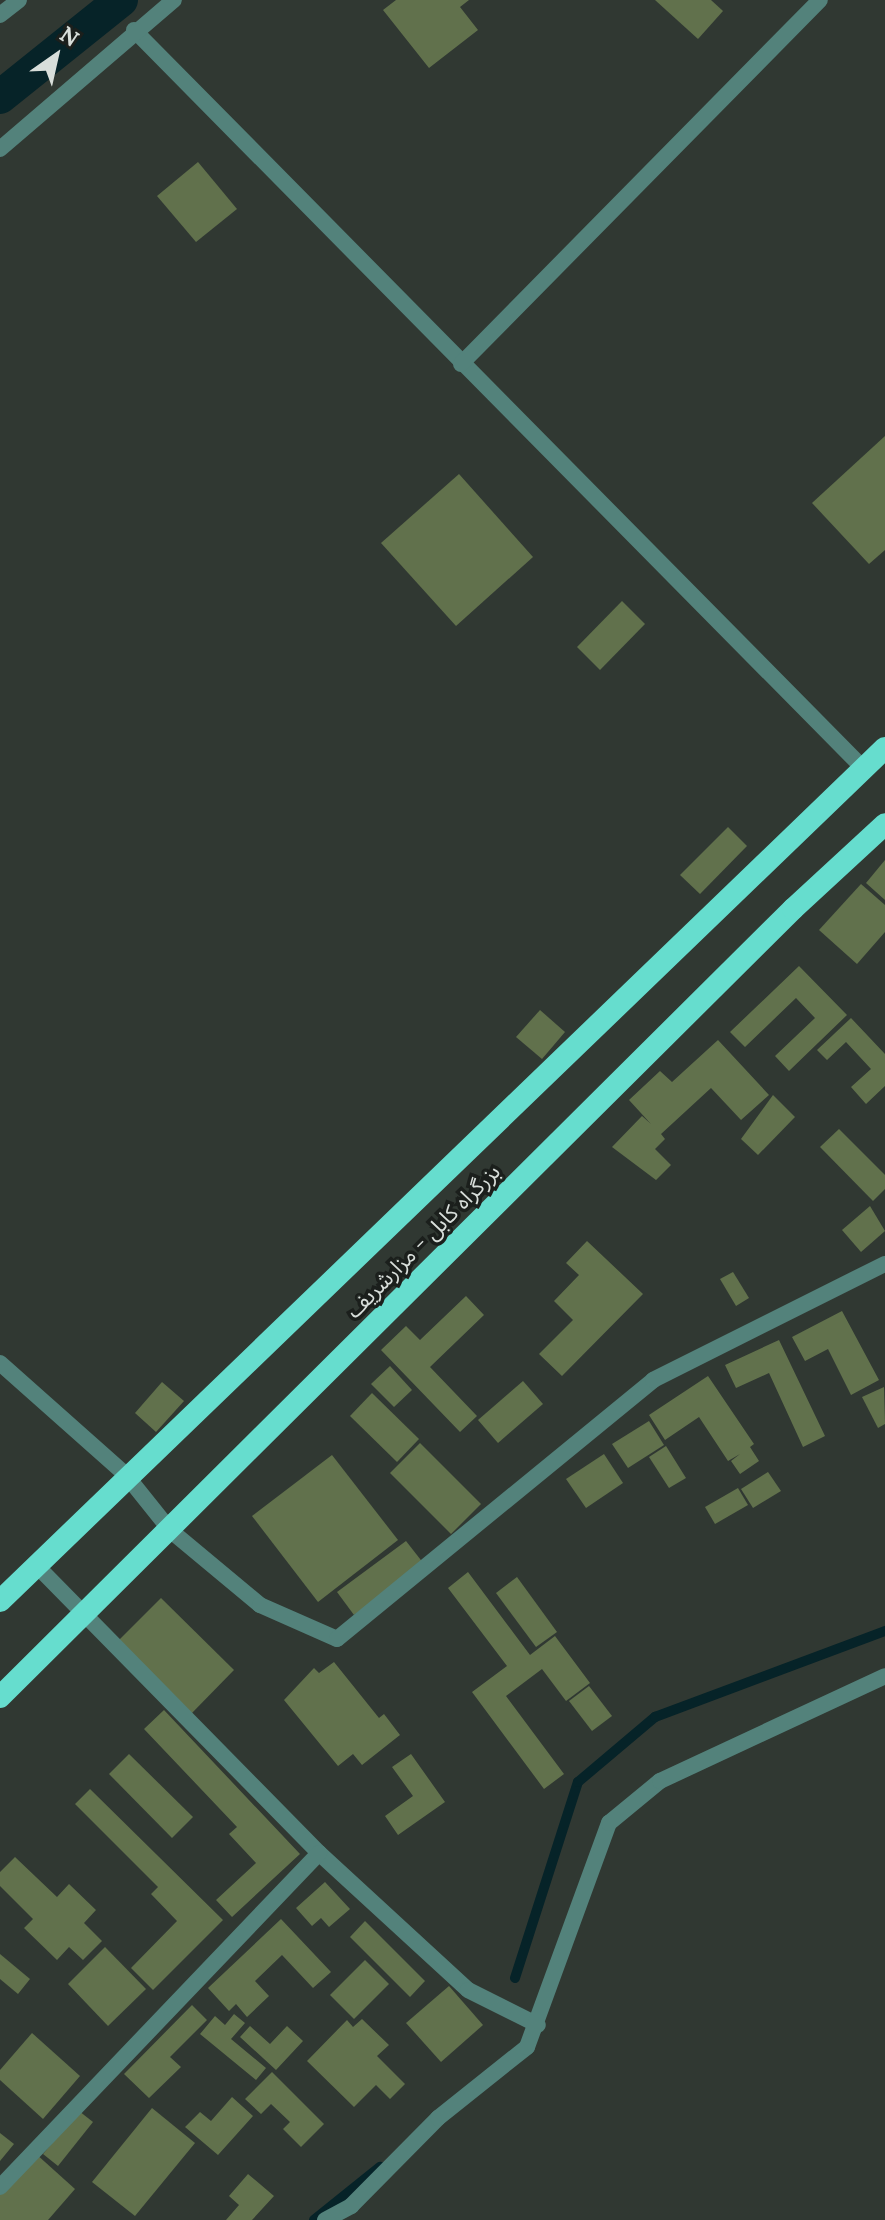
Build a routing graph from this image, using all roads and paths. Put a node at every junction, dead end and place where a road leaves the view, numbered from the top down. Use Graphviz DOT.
graph roads {
  1 [pos="19,0"];
  2 [pos="174,0"];
  3 [pos="820,0"];
  4 [pos="1,12"];
  5 [pos="134,30"];
  6 [pos="0,149"];
  7 [pos="461,364"];
  8 [pos="885,748"];
  9 [pos="864,769"];
  10 [pos="885,824"];
  11 [pos="885,1264"];
  12 [pos="0,1363"];
  13 [pos="126,1475"];
  14 [pos="170,1530"];
  15 [pos="36,1565"];
  16 [pos="0,1601"];
  17 [pos="81,1614"];
  18 [pos="885,1676"];
  19 [pos="0,1697"];
  20 [pos="319,1853"];
  21 [pos="538,2025"];
  22 [pos="0,2187"];
  23 [pos="325,2220"];
  1 -- 4 [label="street"];
  2 -- 5 [label="street"];
  3 -- 7 [label="street"];
  5 -- 6 [label="street"];
  5 -- 7 [label="street"];
  7 -- 9 [label="street"];
  8 -- 9 [label="highway, بزرگراه کابل - مزارشریف"];
  9 -- 13 [label="highway, بزرگراه کابل - مزارشریف"];
  10 -- 14 [label="highway, بزرگراه کابل - مزارشریف"];
  11 -- 14 [label="street"];
  12 -- 13 [label="street"];
  13 -- 14 [label="street"];
  13 -- 15 [label="highway, بزرگراه کابل - مزارشریف"];
  14 -- 17 [label="highway, بزرگراه کابل - مزارشریف"];
  15 -- 16 [label="highway, بزرگراه کابل - مزارشریف"];
  15 -- 17 [label="street"];
  17 -- 19 [label="highway, بزرگراه کابل - مزارشریف"];
  17 -- 20 [label="street"];
  18 -- 21 [label="street"];
  20 -- 21 [label="street"];
  20 -- 22 [label="street"];
  21 -- 23 [label="street"];
}
